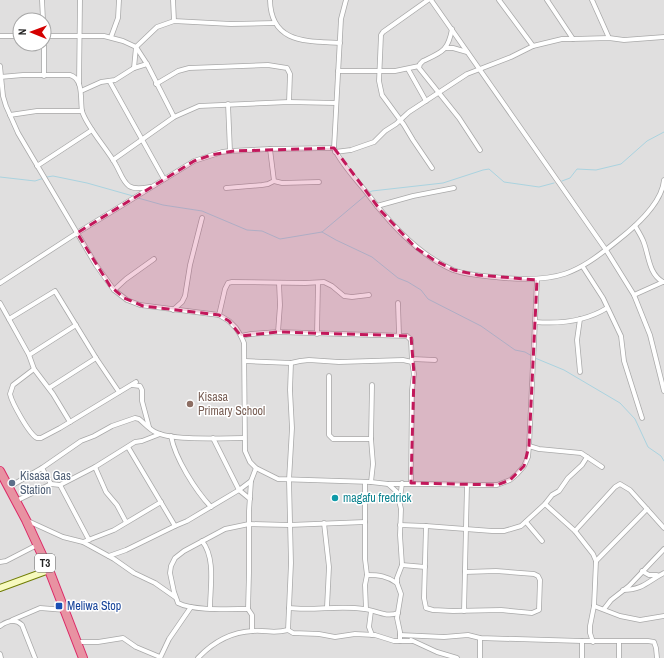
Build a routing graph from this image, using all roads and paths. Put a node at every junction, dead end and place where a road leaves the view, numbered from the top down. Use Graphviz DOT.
graph roads {
  1 [pos="42,0"];
  2 [pos="80,0"];
  3 [pos="120,0"];
  4 [pos="173,0"];
  5 [pos="270,0"];
  6 [pos="346,0"];
  7 [pos="430,0"];
  8 [pos="499,0"];
  9 [pos="547,0"];
  10 [pos="592,0"];
  11 [pos="43,12"];
  12 [pos="174,21"];
  13 [pos="275,23"];
  14 [pos="452,28"];
  15 [pos="0,36"];
  16 [pos="12,36"];
  17 [pos="52,36"];
  18 [pos="80,36"];
  19 [pos="664,37"];
  20 [pos="111,38"];
  21 [pos="609,38"];
  22 [pos="573,39"];
  23 [pos="340,43"];
  24 [pos="533,46"];
  25 [pos="136,47"];
  26 [pos="446,48"];
  27 [pos="44,52"];
  28 [pos="467,52"];
  29 [pos="147,64"];
  30 [pos="0,66"];
  31 [pos="419,66"];
  32 [pos="134,68"];
  33 [pos="408,69"];
  34 [pos="479,69"];
  35 [pos="338,71"];
  36 [pos="379,72"];
  37 [pos="44,76"];
  38 [pos="0,77"];
  39 [pos="110,82"];
  40 [pos="156,84"];
  41 [pos="80,88"];
  42 [pos="439,92"];
  43 [pos="426,101"];
  44 [pos="289,102"];
  45 [pos="336,103"];
  46 [pos="228,104"];
  47 [pos="82,111"];
  48 [pos="10,115"];
  49 [pos="174,117"];
  50 [pos="401,120"];
  51 [pos="92,130"];
  52 [pos="142,140"];
  53 [pos="270,149"];
  54 [pos="334,150"];
  55 [pos="480,150"];
  56 [pos="230,151"];
  57 [pos="113,160"];
  58 [pos="37,166"];
  59 [pos="432,168"];
  60 [pos="164,179"];
  61 [pos="664,180"];
  62 [pos="274,181"];
  63 [pos="320,182"];
  64 [pos="664,185"];
  65 [pos="151,187"];
  66 [pos="226,188"];
  67 [pos="454,188"];
  68 [pos="377,206"];
  69 [pos="202,218"];
  70 [pos="636,226"];
  71 [pos="77,233"];
  72 [pos="606,250"];
  73 [pos="154,260"];
  74 [pos="583,267"];
  75 [pos="537,280"];
  76 [pos="0,283"];
  77 [pos="279,283"];
  78 [pos="318,283"];
  79 [pos="663,283"];
  80 [pos="114,290"];
  81 [pos="369,295"];
  82 [pos="634,295"];
  83 [pos="0,303"];
  84 [pos="398,303"];
  85 [pos="607,308"];
  86 [pos="173,310"];
  87 [pos="219,315"];
  88 [pos="9,319"];
  89 [pos="580,319"];
  90 [pos="536,322"];
  91 [pos="76,325"];
  92 [pos="278,332"];
  93 [pos="317,334"];
  94 [pos="241,336"];
  95 [pos="399,336"];
  96 [pos="29,355"];
  97 [pos="96,358"];
  98 [pos="412,360"];
  99 [pos="435,360"];
  100 [pos="245,361"];
  101 [pos="291,363"];
  102 [pos="34,369"];
  103 [pos="580,372"];
  104 [pos="329,376"];
  105 [pos="136,382"];
  106 [pos="132,385"];
  107 [pos="372,385"];
  108 [pos="49,388"];
  109 [pos="664,391"];
  110 [pos="119,392"];
  111 [pos="642,418"];
  112 [pos="70,422"];
  113 [pos="149,428"];
  114 [pos="160,434"];
  115 [pos="171,436"];
  116 [pos="213,438"];
  117 [pos="244,438"];
  118 [pos="371,439"];
  119 [pos="529,446"];
  120 [pos="128,447"];
  121 [pos="587,457"];
  122 [pos="96,467"];
  123 [pos="602,467"];
  124 [pos="42,468"];
  125 [pos="256,468"];
  126 [pos="0,471"];
  127 [pos="289,480"];
  128 [pos="251,481"];
  129 [pos="365,482"];
  130 [pos="371,482"];
  131 [pos="402,483"];
  132 [pos="411,483"];
  133 [pos="51,484"];
  134 [pos="388,484"];
  135 [pos="60,485"];
  136 [pos="467,485"];
  137 [pos="9,487"];
  138 [pos="239,490"];
  139 [pos="250,499"];
  140 [pos="400,499"];
  141 [pos="16,502"];
  142 [pos="161,502"];
  143 [pos="545,504"];
  144 [pos="211,507"];
  145 [pos="647,508"];
  146 [pos="26,520"];
  147 [pos="126,522"];
  148 [pos="366,522"];
  149 [pos="526,522"];
  150 [pos="324,523"];
  151 [pos="249,524"];
  152 [pos="289,525"];
  153 [pos="400,525"];
  154 [pos="175,526"];
  155 [pos="426,526"];
  156 [pos="467,528"];
  157 [pos="664,528"];
  158 [pos="575,531"];
  159 [pos="90,540"];
  160 [pos="202,541"];
  161 [pos="542,541"];
  162 [pos="83,542"];
  163 [pos="37,545"];
  164 [pos="664,549"];
  165 [pos="109,556"];
  166 [pos="596,561"];
  167 [pos="0,562"];
  168 [pos="402,565"];
  169 [pos="425,567"];
  170 [pos="49,570"];
  171 [pos="642,571"];
  172 [pos="465,572"];
  173 [pos="662,574"];
  174 [pos="367,575"];
  175 [pos="397,583"];
  176 [pos="0,588"];
  177 [pos="623,590"];
  178 [pos="175,597"];
  179 [pos="594,606"];
  180 [pos="191,607"];
  181 [pos="327,607"];
  182 [pos="210,608"];
  183 [pos="289,608"];
  184 [pos="248,609"];
  185 [pos="366,609"];
  186 [pos="604,609"];
  187 [pos="65,610"];
  188 [pos="371,611"];
  189 [pos="464,611"];
  190 [pos="398,613"];
  191 [pos="664,616"];
  192 [pos="11,621"];
  193 [pos="0,626"];
  194 [pos="288,630"];
  195 [pos="252,631"];
  196 [pos="372,635"];
  197 [pos="400,635"];
  198 [pos="409,636"];
  199 [pos="480,638"];
  200 [pos="400,641"];
  201 [pos="412,641"];
  202 [pos="77,642"];
  203 [pos="582,642"];
  204 [pos="593,642"];
  205 [pos="619,642"];
  206 [pos="0,654"];
  207 [pos="160,657"];
  208 [pos="1,658"];
  209 [pos="35,658"];
  210 [pos="83,658"];
  211 [pos="198,658"];
  212 [pos="457,658"];
  213 [pos="480,658"];
  214 [pos="582,658"];
  215 [pos="619,658"];
  216 [pos="657,658"];
  1 -- 11 [label="street"];
  2 -- 18 [label="street"];
  3 -- 20 [label="street"];
  4 -- 12 [label="street"];
  5 -- 13 [label="street"];
  6 -- 23 [label="street"];
  7 -- 14 [label="street"];
  7 -- 36 [label="street"];
  8 -- 24 [label="street"];
  9 -- 22 [label="street"];
  10 -- 21 [label="street"];
  12 -- 13 [label="street"];
  12 -- 25 [label="street"];
  13 -- 23 [label="street"];
  14 -- 26 [label="street"];
  14 -- 28 [label="street"];
  15 -- 16 [label="street"];
  17 -- 18 [label="street"];
  18 -- 20 [label="street"];
  18 -- 41 [label="street"];
  19 -- 21 [label="street"];
  20 -- 25 [label="street"];
  21 -- 22 [label="street"];
  22 -- 24 [label="street"];
  23 -- 35 [label="street"];
  24 -- 34 [label="street"];
  25 -- 29 [label="street"];
  25 -- 32 [label="street"];
  26 -- 28 [label="street"];
  26 -- 31 [label="street"];
  27 -- 37 [label="street"];
  28 -- 34 [label="street"];
  29 -- 32 [label="street"];
  29 -- 40 [label="street"];
  30 -- 38 [label="street"];
  31 -- 33 [label="street"];
  31 -- 42 [label="street"];
  32 -- 39 [label="street"];
  33 -- 36 [label="street"];
  33 -- 43 [label="street"];
  34 -- 42 [label="street"];
  34 -- 72 [label="street"];
  35 -- 36 [label="street"];
  35 -- 45 [label="street"];
  36 -- 50 [label="street"];
  37 -- 38 [label="street"];
  37 -- 41 [label="street"];
  38 -- 48 [label="street"];
  39 -- 41 [label="street"];
  39 -- 52 [label="street"];
  40 -- 44 [label="street"];
  40 -- 49 [label="street"];
  41 -- 47 [label="street"];
  42 -- 43 [label="street"];
  42 -- 55 [label="street"];
  43 -- 50 [label="street"];
  44 -- 45 [label="street"];
  44 -- 46 [label="street"];
  45 -- 54 [label="street"];
  46 -- 49 [label="street"];
  46 -- 56 [label="street"];
  47 -- 48 [label="street"];
  47 -- 51 [label="street"];
  48 -- 58 [label="street"];
  49 -- 52 [label="street"];
  50 -- 54 [label="street"];
  50 -- 59 [label="street"];
  51 -- 57 [label="street"];
  51 -- 58 [label="street"];
  52 -- 57 [label="street"];
  52 -- 60 [label="street"];
  53 -- 54 [label="street"];
  53 -- 56 [label="street"];
  53 -- 62 [label="street"];
  54 -- 68 [label="street"];
  56 -- 60 [label="street"];
  57 -- 65 [label="street"];
  58 -- 71 [label="street"];
  60 -- 65 [label="street"];
  61 -- 64 [label="street"];
  62 -- 63 [label="street"];
  62 -- 66 [label="street"];
  64 -- 70 [label="street"];
  65 -- 71 [label="street"];
  67 -- 68 [label="street"];
  68 -- 75 [label="street"];
  69 -- 86 [label="street"];
  70 -- 72 [label="street"];
  70 -- 79 [label="street"];
  71 -- 76 [label="street"];
  71 -- 80 [label="street"];
  72 -- 74 [label="street"];
  72 -- 82 [label="street"];
  73 -- 80 [label="street"];
  74 -- 75 [label="street"];
  74 -- 85 [label="street"];
  75 -- 90 [label="street"];
  77 -- 78 [label="street"];
  77 -- 87 [label="street"];
  77 -- 92 [label="street"];
  78 -- 81 [label="street"];
  78 -- 93 [label="street"];
  79 -- 82 [label="street"];
  80 -- 86 [label="street"];
  82 -- 109 [label="street"];
  83 -- 88 [label="street"];
  84 -- 95 [label="street"];
  85 -- 89 [label="street"];
  85 -- 111 [label="street"];
  86 -- 87 [label="street"];
  87 -- 94 [label="street"];
  88 -- 91 [label="street"];
  88 -- 96 [label="street"];
  89 -- 90 [label="street"];
  89 -- 103 [label="street"];
  90 -- 119 [label="street"];
  91 -- 96 [label="street"];
  91 -- 97 [label="street"];
  92 -- 93 [label="street"];
  92 -- 94 [label="street"];
  93 -- 95 [label="street"];
  94 -- 100 [label="street"];
  95 -- 98 [label="street"];
  96 -- 102 [label="street"];
  97 -- 108 [label="street"];
  97 -- 110 [label="street"];
  98 -- 99 [label="street"];
  98 -- 101 [label="street"];
  98 -- 132 [label="street"];
  100 -- 101 [label="street"];
  100 -- 117 [label="street"];
  101 -- 127 [label="street"];
  102 -- 108 [label="street"];
  102 -- 112 [label="street"];
  104 -- 118 [label="street"];
  105 -- 106 [label="street"];
  106 -- 110 [label="street"];
  106 -- 113 [label="street"];
  107 -- 118 [label="street"];
  108 -- 112 [label="street"];
  110 -- 112 [label="street"];
  113 -- 114 [label="street"];
  113 -- 124 [label="street"];
  114 -- 115 [label="street"];
  114 -- 120 [label="street"];
  115 -- 116 [label="street"];
  115 -- 144 [label="street"];
  116 -- 117 [label="street"];
  116 -- 138 [label="street"];
  117 -- 125 [label="street"];
  118 -- 130 [label="street"];
  119 -- 121 [label="street"];
  119 -- 136 [label="street"];
  120 -- 122 [label="street"];
  120 -- 142 [label="street"];
  121 -- 123 [label="street"];
  121 -- 143 [label="street"];
  122 -- 135 [label="street"];
  122 -- 147 [label="street"];
  124 -- 133 [label="street"];
  124 -- 137 [label="street"];
  125 -- 127 [label="street"];
  125 -- 128 [label="street"];
  126 -- 137 [label="highway, T3"];
  127 -- 129 [label="street"];
  127 -- 152 [label="street"];
  128 -- 138 [label="street"];
  128 -- 139 [label="street"];
  129 -- 130 [label="street"];
  129 -- 148 [label="street"];
  130 -- 134 [label="street"];
  131 -- 132 [label="street"];
  131 -- 134 [label="street"];
  131 -- 140 [label="street"];
  132 -- 136 [label="street"];
  133 -- 135 [label="street"];
  133 -- 141 [label="street"];
  134 -- 140 [label="street"];
  135 -- 159 [label="street"];
  136 -- 156 [label="street"];
  137 -- 141 [label="highway, T3"];
  138 -- 139 [label="street"];
  138 -- 144 [label="street"];
  139 -- 151 [label="street"];
  140 -- 153 [label="street"];
  141 -- 146 [label="highway, T3"];
  142 -- 147 [label="street"];
  142 -- 154 [label="street"];
  143 -- 149 [label="street"];
  143 -- 158 [label="street"];
  144 -- 154 [label="street"];
  145 -- 157 [label="street"];
  145 -- 158 [label="street"];
  145 -- 166 [label="street"];
  146 -- 162 [label="street"];
  146 -- 163 [label="highway, T3"];
  147 -- 159 [label="street"];
  148 -- 150 [label="street"];
  148 -- 174 [label="street"];
  149 -- 156 [label="street"];
  149 -- 161 [label="street"];
  150 -- 152 [label="street"];
  150 -- 181 [label="street"];
  151 -- 152 [label="street"];
  151 -- 160 [label="street"];
  151 -- 184 [label="street"];
  152 -- 183 [label="street"];
  153 -- 155 [label="street"];
  153 -- 168 [label="street"];
  154 -- 165 [label="street"];
  155 -- 156 [label="street"];
  155 -- 169 [label="street"];
  156 -- 172 [label="street"];
  158 -- 166 [label="street"];
  159 -- 162 [label="street"];
  160 -- 178 [label="street"];
  160 -- 182 [label="street"];
  162 -- 165 [label="street"];
  163 -- 167 [label="street"];
  163 -- 170 [label="highway, T3"];
  164 -- 171 [label="street"];
  165 -- 178 [label="street"];
  166 -- 179 [label="street"];
  168 -- 169 [label="street"];
  168 -- 175 [label="street"];
  169 -- 189 [label="street"];
  170 -- 176 [label="street"];
  170 -- 187 [label="highway, T3"];
  171 -- 173 [label="street"];
  171 -- 177 [label="street"];
  172 -- 189 [label="street"];
  172 -- 189 [label="street"];
  173 -- 177 [label="street"];
  174 -- 175 [label="street"];
  174 -- 185 [label="street"];
  175 -- 190 [label="street"];
  177 -- 186 [label="street"];
  178 -- 180 [label="street"];
  179 -- 186 [label="street"];
  179 -- 204 [label="street"];
  180 -- 182 [label="street"];
  180 -- 207 [label="street"];
  181 -- 183 [label="street"];
  181 -- 185 [label="street"];
  182 -- 184 [label="street"];
  183 -- 194 [label="street"];
  184 -- 195 [label="street"];
  185 -- 188 [label="street"];
  186 -- 191 [label="street"];
  187 -- 192 [label="street"];
  187 -- 202 [label="highway, T3"];
  188 -- 190 [label="street"];
  188 -- 196 [label="street"];
  190 -- 197 [label="street"];
  192 -- 193 [label="street"];
  192 -- 209 [label="street"];
  194 -- 195 [label="street"];
  194 -- 196 [label="street"];
  195 -- 211 [label="street"];
  196 -- 200 [label="street"];
  197 -- 198 [label="street"];
  197 -- 200 [label="street"];
  198 -- 199 [label="street"];
  198 -- 201 [label="street"];
  199 -- 203 [label="street"];
  199 -- 213 [label="street"];
  200 -- 201 [label="street"];
  201 -- 212 [label="street"];
  202 -- 207 [label="street"];
  202 -- 210 [label="highway, T3"];
  203 -- 204 [label="street"];
  203 -- 214 [label="street"];
  204 -- 205 [label="street"];
  205 -- 215 [label="street"];
  205 -- 216 [label="street"];
  206 -- 208 [label="street"];
}
